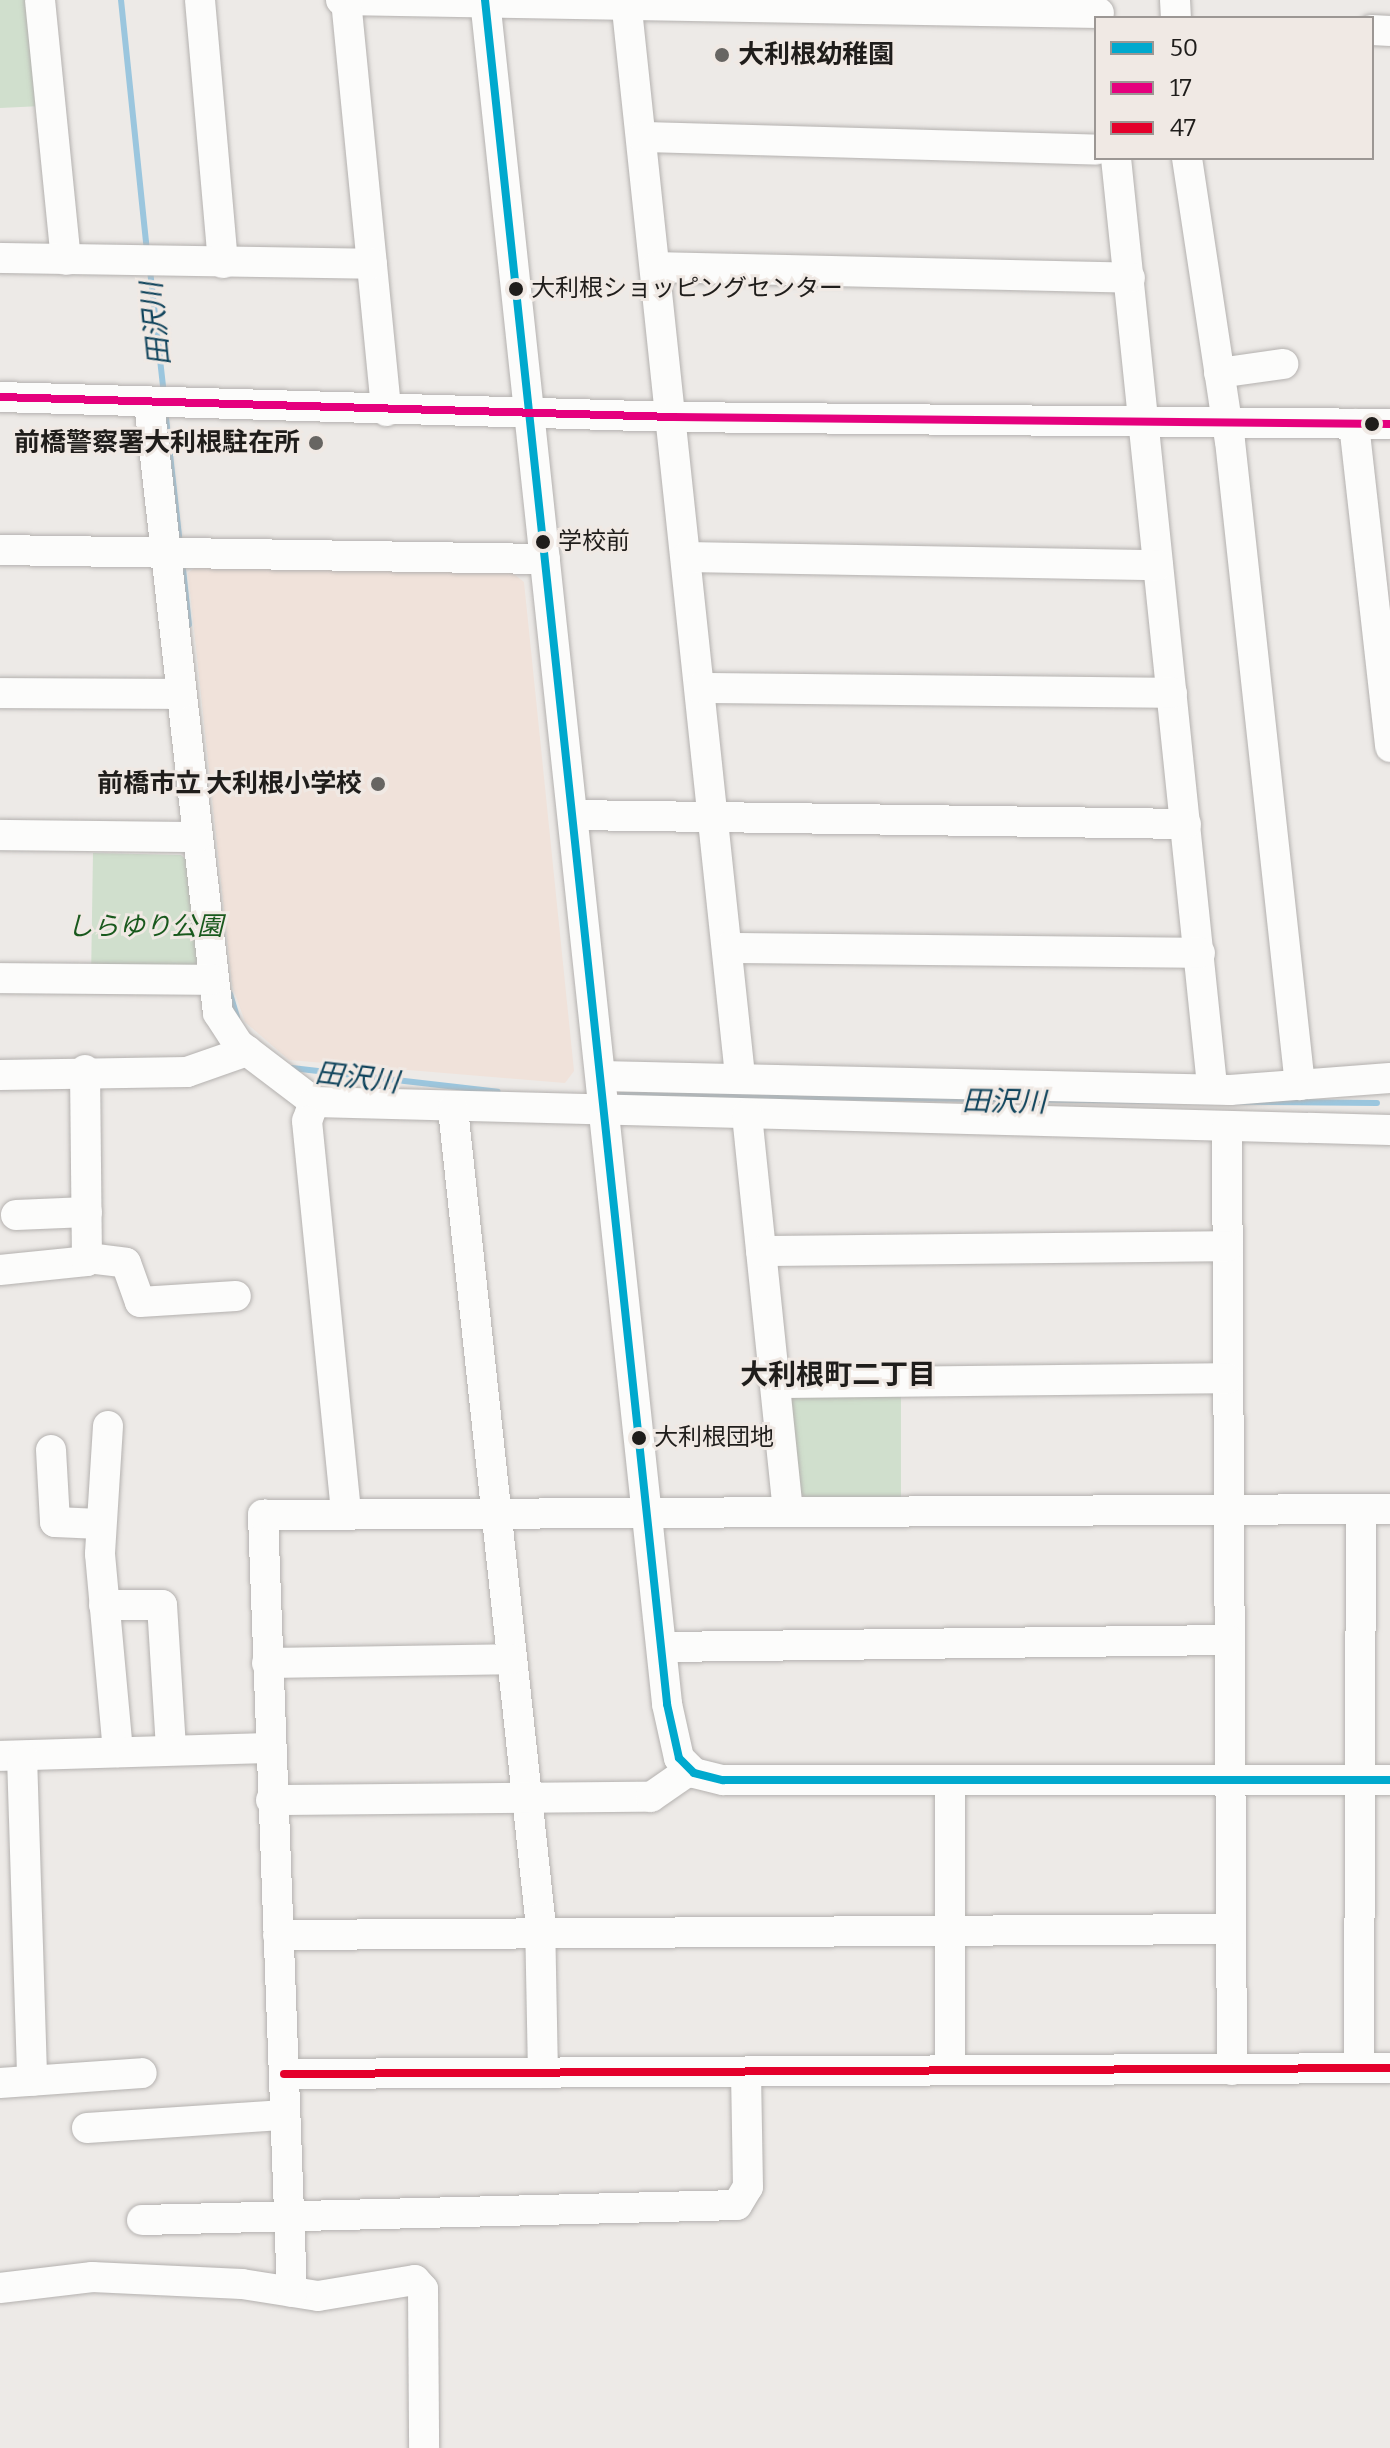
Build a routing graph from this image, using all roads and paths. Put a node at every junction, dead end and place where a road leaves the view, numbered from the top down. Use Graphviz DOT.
graph roads {
  1 [pos="40,0"];
  2 [pos="200,0"];
  3 [pos="344,0"];
  4 [pos="485,1"];
  5 [pos="626,3"];
  6 [pos="957,7"];
  7 [pos="1099,10"];
  8 [pos="642,137"];
  9 [pos="1094,150"];
  10 [pos="1116,160"];
  11 [pos="1187,160"];
  12 [pos="0,258"];
  13 [pos="66,260"];
  14 [pos="223,263"];
  15 [pos="372,264"];
  16 [pos="656,267"];
  17 [pos="1130,278"];
  18 [pos="1283,364"];
  19 [pos="1219,373"];
  20 [pos="0,397"];
  21 [pos="149,403"];
  22 [pos="386,411"];
  23 [pos="529,413"];
  24 [pos="673,417"];
  25 [pos="1143,424"];
  26 [pos="1354,424"];
  27 [pos="1390,424"];
  28 [pos="1227,427"];
  29 [pos="0,550"];
  30 [pos="166,553"];
  31 [pos="686,557"];
  32 [pos="545,559"];
  33 [pos="1158,565"];
  34 [pos="700,688"];
  35 [pos="0,693"];
  36 [pos="1172,693"];
  37 [pos="181,694"];
  38 [pos="1390,747"];
  39 [pos="573,815"];
  40 [pos="714,815"];
  41 [pos="1186,824"];
  42 [pos="0,835"];
  43 [pos="197,837"];
  44 [pos="728,948"];
  45 [pos="1200,953"];
  46 [pos="0,978"];
  47 [pos="212,980"];
  48 [pos="247,1051"];
  49 [pos="85,1070"];
  50 [pos="0,1075"];
  51 [pos="601,1076"];
  52 [pos="740,1076"];
  53 [pos="1390,1078"];
  54 [pos="979,1081"];
  55 [pos="1300,1085"];
  56 [pos="1212,1086"];
  57 [pos="314,1102"];
  58 [pos="453,1109"];
  59 [pos="604,1112"];
  60 [pos="747,1115"];
  61 [pos="978,1120"];
  62 [pos="1227,1126"];
  63 [pos="1390,1130"];
  64 [pos="87,1212"];
  65 [pos="16,1215"];
  66 [pos="1228,1246"];
  67 [pos="761,1251"];
  68 [pos="102,1258"];
  69 [pos="0,1270"];
  70 [pos="236,1296"];
  71 [pos="1228,1378"];
  72 [pos="776,1383"];
  73 [pos="108,1426"];
  74 [pos="51,1450"];
  75 [pos="1231,1509"];
  76 [pos="1375,1509"];
  77 [pos="788,1511"];
  78 [pos="647,1512"];
  79 [pos="346,1513"];
  80 [pos="496,1513"];
  81 [pos="100,1524"];
  82 [pos="104,1605"];
  83 [pos="1228,1640"];
  84 [pos="663,1647"];
  85 [pos="511,1659"];
  86 [pos="267,1663"];
  87 [pos="171,1748"];
  88 [pos="270,1748"];
  89 [pos="118,1752"];
  90 [pos="11,1756"];
  91 [pos="690,1770"];
  92 [pos="1230,1778"];
  93 [pos="1375,1779"];
  94 [pos="950,1780"];
  95 [pos="527,1798"];
  96 [pos="271,1800"];
  97 [pos="13,1872"];
  98 [pos="1230,1929"];
  99 [pos="950,1931"];
  100 [pos="541,1934"];
  101 [pos="278,1935"];
  102 [pos="1359,2068"];
  103 [pos="1390,2068"];
  104 [pos="950,2070"];
  105 [pos="1232,2070"];
  106 [pos="746,2072"];
  107 [pos="142,2073"];
  108 [pos="543,2073"];
  109 [pos="284,2074"];
  110 [pos="32,2081"];
  111 [pos="0,2083"];
  112 [pos="285,2115"];
  113 [pos="87,2128"];
  114 [pos="289,2214"];
  115 [pos="142,2220"];
  116 [pos="0,2288"];
  117 [pos="292,2292"];
  118 [pos="424,2448"];
  1 -- 13 [label="street"];
  2 -- 14 [label="street"];
  3 -- 4 [label="street"];
  3 -- 15 [label="street"];
  4 -- 5 [label="street"];
  4 -- 23 [label="street"];
  5 -- 6 [label="street"];
  5 -- 8 [label="street"];
  6 -- 7 [label="street"];
  8 -- 9 [label="street"];
  8 -- 16 [label="street"];
  10 -- 17 [label="street"];
  11 -- 19 [label="street"];
  12 -- 13 [label="street"];
  13 -- 14 [label="street"];
  14 -- 15 [label="street"];
  15 -- 22 [label="street"];
  16 -- 17 [label="street"];
  16 -- 24 [label="street"];
  17 -- 25 [label="street"];
  18 -- 19 [label="street"];
  19 -- 28 [label="street"];
  20 -- 21 [label="street"];
  21 -- 22 [label="street"];
  21 -- 30 [label="street"];
  22 -- 23 [label="street"];
  23 -- 24 [label="street"];
  23 -- 32 [label="street"];
  24 -- 25 [label="street"];
  24 -- 31 [label="street"];
  25 -- 28 [label="street"];
  25 -- 33 [label="street"];
  26 -- 27 [label="street"];
  26 -- 28 [label="street"];
  26 -- 38 [label="street"];
  28 -- 55 [label="street"];
  29 -- 30 [label="street"];
  30 -- 32 [label="street"];
  30 -- 37 [label="street"];
  31 -- 33 [label="street"];
  31 -- 34 [label="street"];
  32 -- 39 [label="street"];
  33 -- 36 [label="street"];
  34 -- 36 [label="street"];
  34 -- 40 [label="street"];
  35 -- 37 [label="street"];
  36 -- 41 [label="street"];
  37 -- 43 [label="street"];
  39 -- 40 [label="street"];
  39 -- 51 [label="street"];
  40 -- 41 [label="street"];
  40 -- 44 [label="street"];
  41 -- 45 [label="street"];
  42 -- 43 [label="street"];
  43 -- 47 [label="street"];
  44 -- 45 [label="street"];
  44 -- 52 [label="street"];
  45 -- 56 [label="street"];
  46 -- 47 [label="street"];
  47 -- 48 [label="street"];
  48 -- 49 [label="street"];
  48 -- 57 [label="street"];
  49 -- 50 [label="street"];
  49 -- 64 [label="street"];
  51 -- 52 [label="street"];
  51 -- 59 [label="street"];
  52 -- 54 [label="street"];
  53 -- 55 [label="street"];
  54 -- 56 [label="street"];
  54 -- 61 [label="street"];
  55 -- 56 [label="street"];
  57 -- 58 [label="street"];
  57 -- 79 [label="street"];
  58 -- 59 [label="street"];
  58 -- 80 [label="street"];
  59 -- 60 [label="street"];
  59 -- 78 [label="street"];
  60 -- 61 [label="street"];
  60 -- 67 [label="street"];
  61 -- 62 [label="street"];
  62 -- 63 [label="street"];
  62 -- 66 [label="street"];
  64 -- 65 [label="street"];
  64 -- 68 [label="street"];
  66 -- 67 [label="street"];
  66 -- 71 [label="street"];
  67 -- 72 [label="street"];
  68 -- 69 [label="street"];
  68 -- 70 [label="street"];
  71 -- 72 [label="street"];
  71 -- 75 [label="street"];
  72 -- 77 [label="street"];
  73 -- 81 [label="street"];
  74 -- 81 [label="street"];
  75 -- 76 [label="street"];
  75 -- 77 [label="street"];
  75 -- 83 [label="street"];
  76 -- 93 [label="street"];
  77 -- 78 [label="street"];
  78 -- 80 [label="street"];
  78 -- 84 [label="street"];
  79 -- 80 [label="street"];
  79 -- 86 [label="street"];
  80 -- 85 [label="street"];
  81 -- 82 [label="street"];
  82 -- 87 [label="street"];
  82 -- 89 [label="street"];
  83 -- 84 [label="street"];
  83 -- 92 [label="street"];
  84 -- 91 [label="street"];
  85 -- 86 [label="street"];
  85 -- 95 [label="street"];
  86 -- 88 [label="street"];
  87 -- 88 [label="street"];
  87 -- 89 [label="street"];
  88 -- 96 [label="street"];
  89 -- 90 [label="street"];
  90 -- 97 [label="street"];
  91 -- 94 [label="street"];
  91 -- 95 [label="street"];
  92 -- 93 [label="street"];
  92 -- 94 [label="street"];
  92 -- 98 [label="street"];
  93 -- 102 [label="street"];
  94 -- 99 [label="street"];
  95 -- 96 [label="street"];
  95 -- 100 [label="street"];
  96 -- 101 [label="street"];
  97 -- 110 [label="street"];
  98 -- 99 [label="street"];
  98 -- 105 [label="street"];
  99 -- 100 [label="street"];
  99 -- 104 [label="street"];
  100 -- 101 [label="street"];
  100 -- 108 [label="street"];
  101 -- 109 [label="street"];
  102 -- 103 [label="street"];
  102 -- 105 [label="street"];
  104 -- 105 [label="street"];
  104 -- 106 [label="street"];
  106 -- 108 [label="street"];
  106 -- 114 [label="street"];
  107 -- 110 [label="street"];
  108 -- 109 [label="street"];
  109 -- 112 [label="street"];
  110 -- 111 [label="street"];
  112 -- 113 [label="street"];
  112 -- 114 [label="street"];
  114 -- 115 [label="street"];
  114 -- 117 [label="street"];
  116 -- 117 [label="street"];
  117 -- 118 [label="street"];
}
